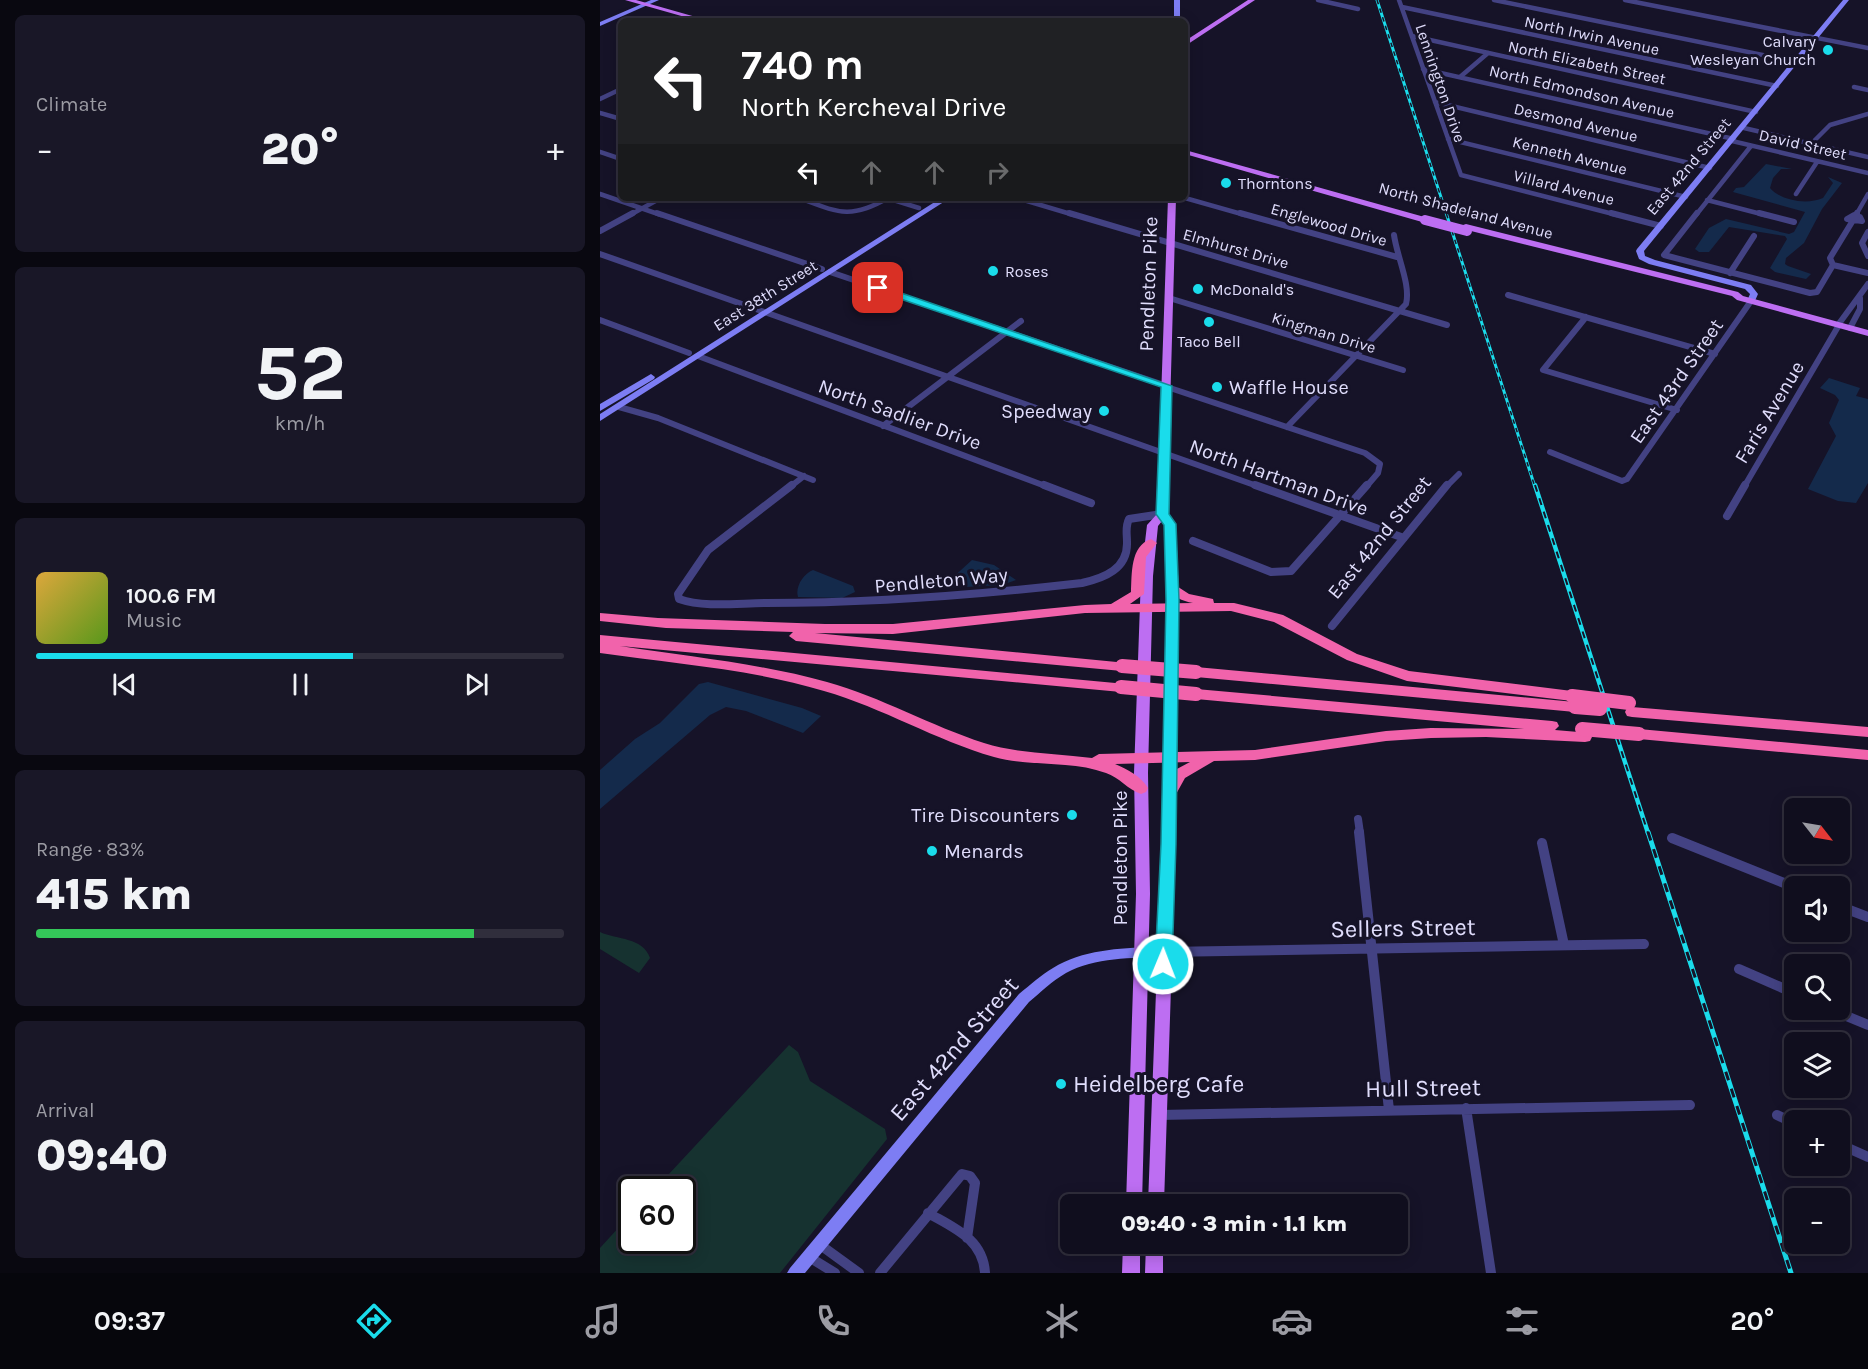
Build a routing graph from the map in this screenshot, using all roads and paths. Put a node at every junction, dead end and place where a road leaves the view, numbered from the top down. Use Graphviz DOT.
graph roads {
  1 [pos="628,0"];
  2 [pos="656,0"];
  3 [pos="1177,0"];
  4 [pos="1247,0"];
  5 [pos="1252,0"];
  6 [pos="1318,0"];
  7 [pos="1400,0"];
  8 [pos="1494,0"];
  9 [pos="1625,0"];
  10 [pos="1846,0"];
  11 [pos="645,4"];
  12 [pos="1402,7"];
  13 [pos="1358,9"];
  14 [pos="696,18"];
  15 [pos="1177,18"];
  16 [pos="600,24"];
  17 [pos="1412,36"];
  18 [pos="1816,38"];
  19 [pos="1188,40"];
  20 [pos="1188,40"];
  21 [pos="1868,48"];
  22 [pos="1488,53"];
  23 [pos="1797,62"];
  24 [pos="1423,69"];
  25 [pos="1460,77"];
  26 [pos="1777,86"];
  27 [pos="1854,87"];
  28 [pos="618,90"];
  29 [pos="1868,90"];
  30 [pos="600,99"];
  31 [pos="1435,102"];
  32 [pos="1756,112"];
  33 [pos="600,113"];
  34 [pos="1868,114"];
  35 [pos="618,118"];
  36 [pos="1744,128"];
  37 [pos="1448,139"];
  38 [pos="1733,140"];
  39 [pos="1812,143"];
  40 [pos="1751,146"];
  41 [pos="1188,148"];
  42 [pos="600,152"];
  43 [pos="1188,153"];
  44 [pos="1202,156"];
  45 [pos="1868,157"];
  46 [pos="618,158"];
  47 [pos="1188,158"];
  48 [pos="1817,162"];
  49 [pos="1710,168"];
  50 [pos="1868,174"];
  51 [pos="1461,175"];
  52 [pos="1796,194"];
  53 [pos="1868,194"];
  54 [pos="600,195"];
  55 [pos="1686,197"];
  56 [pos="1188,199"];
  57 [pos="1707,200"];
  58 [pos="618,201"];
  59 [pos="619,201"];
  60 [pos="655,201"];
  61 [pos="808,201"];
  62 [pos="883,201"];
  63 [pos="897,201"];
  64 [pos="930,201"];
  65 [pos="941,201"];
  66 [pos="1027,201"];
  67 [pos="1172,201"];
  68 [pos="642,208"];
  69 [pos="919,208"];
  70 [pos="1425,218"];
  71 [pos="1853,219"];
  72 [pos="1865,221"];
  73 [pos="1794,222"];
  74 [pos="1661,226"];
  75 [pos="600,231"];
  76 [pos="1868,232"];
  77 [pos="1394,235"];
  78 [pos="1755,236"];
  79 [pos="1170,243"];
  80 [pos="600,254"];
  81 [pos="1868,256"];
  82 [pos="1396,257"];
  83 [pos="1833,265"];
  84 [pos="826,271"];
  85 [pos="1730,273"];
  86 [pos="1868,273"];
  87 [pos="1868,284"];
  88 [pos="1508,295"];
  89 [pos="1860,297"];
  90 [pos="1169,298"];
  91 [pos="1751,301"];
  92 [pos="762,311"];
  93 [pos="1400,311"];
  94 [pos="1586,317"];
  95 [pos="600,320"];
  96 [pos="1021,321"];
  97 [pos="1447,325"];
  98 [pos="1838,325"];
  99 [pos="1850,328"];
  100 [pos="1007,331"];
  101 [pos="1868,333"];
  102 [pos="1715,354"];
  103 [pos="693,355"];
  104 [pos="1356,356"];
  105 [pos="1403,370"];
  106 [pos="949,376"];
  107 [pos="1167,386"];
  108 [pos="603,403"];
  109 [pos="619,406"];
  110 [pos="1677,410"];
  111 [pos="600,418"];
  112 [pos="883,426"];
  113 [pos="1287,427"];
  114 [pos="1550,452"];
  115 [pos="1164,454"];
  116 [pos="1459,474"];
  117 [pos="804,476"];
  118 [pos="813,480"];
  119 [pos="1091,503"];
  120 [pos="1162,514"];
  121 [pos="1727,516"];
  122 [pos="1340,517"];
  123 [pos="1404,538"];
  124 [pos="1193,541"];
  125 [pos="1150,543"];
  126 [pos="1172,587"];
  127 [pos="1233,607"];
  128 [pos="1148,608"];
  129 [pos="1098,609"];
  130 [pos="1172,609"];
  131 [pos="600,617"];
  132 [pos="659,622"];
  133 [pos="1332,627"];
  134 [pos="600,640"];
  135 [pos="600,648"];
  136 [pos="1573,702"];
  137 [pos="1868,732"];
  138 [pos="1583,733"];
  139 [pos="1868,755"];
  140 [pos="1170,757"];
  141 [pos="1217,757"];
  142 [pos="1141,758"];
  143 [pos="1067,761"];
  144 [pos="1141,788"];
  145 [pos="1170,792"];
  146 [pos="1358,819"];
  147 [pos="1672,838"];
  148 [pos="1542,843"];
  149 [pos="1784,883"];
  150 [pos="1850,910"];
  151 [pos="1868,917"];
  152 [pos="1644,944"];
  153 [pos="1564,945"];
  154 [pos="1373,948"];
  155 [pos="1142,952"];
  156 [pos="1164,952"];
  157 [pos="1738,969"];
  158 [pos="1784,989"];
  159 [pos="1850,1018"];
  160 [pos="1868,1025"];
  161 [pos="1690,1105"];
  162 [pos="1466,1108"];
  163 [pos="1389,1110"];
  164 [pos="1158,1115"];
  165 [pos="1777,1115"];
  166 [pos="1784,1118"];
  167 [pos="1850,1149"];
  168 [pos="1868,1157"];
  169 [pos="1134,1194"];
  170 [pos="1156,1194"];
  171 [pos="928,1213"];
  172 [pos="967,1238"];
  173 [pos="819,1244"];
  174 [pos="1132,1254"];
  175 [pos="1155,1254"];
  176 [pos="809,1257"];
  177 [pos="795,1273"];
  178 [pos="835,1273"];
  179 [pos="859,1273"];
  180 [pos="880,1273"];
  181 [pos="985,1273"];
  182 [pos="1131,1273"];
  183 [pos="1154,1273"];
  184 [pos="1491,1273"];
  1 -- 11 [label="main road"];
  2 -- 11 [label="street"];
  3 -- 15 [label="street"];
  4 -- 19 [label="main road"];
  5 -- 20 [label="main road"];
  6 -- 13 [label="street"];
  7 -- 12 [label="street, Lennington Drive"];
  8 -- 23 [label="street"];
  9 -- 18 [label="street"];
  10 -- 18 [label="street, East 42nd Street"];
  11 -- 14 [label="main road"];
  11 -- 16 [label="street"];
  12 -- 17 [label="street, Lennington Drive"];
  12 -- 26 [label="street, North Irwin Avenue"];
  17 -- 22 [label="street, North Elizabeth Street"];
  17 -- 24 [label="street, Lennington Drive"];
  18 -- 21 [label="street"];
  18 -- 23 [label="street, East 42nd Street"];
  22 -- 25 [label="street"];
  22 -- 32 [label="street, North Elizabeth Street"];
  23 -- 26 [label="street, East 42nd Street"];
  24 -- 25 [label="street, North Edmondson Avenue"];
  24 -- 31 [label="street, Lennington Drive"];
  25 -- 38 [label="street, North Edmondson Avenue"];
  26 -- 32 [label="street, East 42nd Street"];
  27 -- 29 [label="street"];
  28 -- 30 [label="street"];
  31 -- 37 [label="street, Lennington Drive"];
  31 -- 49 [label="street, Desmond Avenue"];
  32 -- 36 [label="street, East 42nd Street"];
  33 -- 35 [label="street"];
  34 -- 39 [label="street"];
  36 -- 38 [label="street, East 42nd Street"];
  36 -- 39 [label="street"];
  37 -- 51 [label="street, Lennington Drive"];
  37 -- 55 [label="street, Kenneth Avenue"];
  38 -- 40 [label="street, David Street"];
  38 -- 49 [label="street, East 42nd Street"];
  39 -- 45 [label="street"];
  40 -- 48 [label="street, David Street"];
  40 -- 57 [label="street, East 42nd Street"];
  41 -- 70 [label="main road, North Shadeland Avenue"];
  42 -- 46 [label="street"];
  43 -- 44 [label="main road, North Shadeland Avenue"];
  44 -- 47 [label="main road"];
  44 -- 70 [label="main road, North Shadeland Avenue"];
  48 -- 50 [label="street, David Street"];
  48 -- 52 [label="street"];
  49 -- 55 [label="street, East 42nd Street"];
  51 -- 74 [label="street, Villard Avenue"];
  53 -- 71 [label="street"];
  54 -- 58 [label="street"];
  55 -- 74 [label="street, East 42nd Street"];
  56 -- 82 [label="street, Englewood Drive"];
  57 -- 73 [label="street"];
  57 -- 85 [label="street, East 42nd Street"];
  59 -- 68 [label="street"];
  60 -- 68 [label="street"];
  61 -- 62 [label="street"];
  63 -- 69 [label="street"];
  64 -- 69 [label="street, East 38th Street"];
  65 -- 84 [label="street, East 38th Street"];
  66 -- 79 [label="street, Elmhurst Drive"];
  67 -- 79 [label="main road, Pendleton Pike"];
  68 -- 75 [label="street"];
  68 -- 84 [label="street"];
  69 -- 84 [label="street, East 38th Street"];
  70 -- 91 [label="main road, North Shadeland Avenue, bridge"];
  71 -- 72 [label="street"];
  71 -- 83 [label="street"];
  74 -- 91 [label="street, East 42nd Street"];
  76 -- 81 [label="street"];
  77 -- 82 [label="street"];
  78 -- 85 [label="street"];
  79 -- 90 [label="main road, Pendleton Pike"];
  79 -- 93 [label="street, Elmhurst Drive"];
  80 -- 92 [label="street, North Hartman Drive"];
  82 -- 93 [label="street"];
  83 -- 85 [label="street"];
  83 -- 86 [label="street"];
  84 -- 92 [label="street, East 38th Street"];
  84 -- 100 [label="street"];
  87 -- 89 [label="street, Faris Avenue"];
  88 -- 94 [label="street"];
  89 -- 98 [label="street, Faris Avenue"];
  89 -- 99 [label="street, Faris Avenue"];
  90 -- 104 [label="street, Kingman Drive"];
  90 -- 107 [label="main road, Pendleton Pike"];
  91 -- 98 [label="main road, North Shadeland Avenue"];
  91 -- 102 [label="street, East 43rd Street"];
  92 -- 103 [label="street, East 38th Street"];
  92 -- 106 [label="street, North Hartman Drive"];
  93 -- 97 [label="street, Elmhurst Drive"];
  93 -- 104 [label="street"];
  94 -- 102 [label="street"];
  94 -- 110 [label="street"];
  95 -- 103 [label="street, North Sadlier Drive"];
  96 -- 100 [label="street"];
  98 -- 99 [label="main road, North Shadeland Avenue"];
  98 -- 121 [label="street, Faris Avenue"];
  99 -- 101 [label="main road, North Shadeland Avenue"];
  100 -- 106 [label="street"];
  100 -- 107 [label="street"];
  102 -- 110 [label="street, East 43rd Street"];
  103 -- 108 [label="street, East 38th Street"];
  103 -- 109 [label="street, East 38th Street"];
  103 -- 112 [label="street, North Sadlier Drive"];
  104 -- 105 [label="street, Kingman Drive"];
  104 -- 113 [label="street"];
  106 -- 112 [label="street"];
  106 -- 115 [label="street, North Hartman Drive"];
  107 -- 113 [label="street"];
  107 -- 115 [label="main road, Pendleton Pike"];
  108 -- 109 [label="street"];
  109 -- 111 [label="street, East 38th Street"];
  109 -- 117 [label="street"];
  110 -- 114 [label="street, East 43rd Street"];
  112 -- 119 [label="street, North Sadlier Drive"];
  113 -- 122 [label="street"];
  115 -- 120 [label="main road, Pendleton Pike"];
  115 -- 122 [label="street, North Hartman Drive"];
  116 -- 123 [label="street, East 42nd Street"];
  117 -- 118 [label="street"];
  117 -- 120 [label="street, Pendleton Way"];
  120 -- 125 [label="main road, Pendleton Pike"];
  120 -- 126 [label="main road, Pendleton Pike"];
  122 -- 123 [label="street, North Hartman Drive"];
  122 -- 124 [label="street"];
  123 -- 133 [label="street, East 42nd Street"];
  125 -- 128 [label="main road, Pendleton Pike"];
  125 -- 129 [label="highway"];
  126 -- 127 [label="highway"];
  126 -- 130 [label="main road, Pendleton Pike"];
  127 -- 130 [label="highway"];
  127 -- 136 [label="highway"];
  128 -- 129 [label="highway"];
  128 -- 130 [label="highway"];
  128 -- 142 [label="main road, Pendleton Pike"];
  129 -- 132 [label="highway"];
  130 -- 140 [label="main road, Pendleton Pike"];
  131 -- 132 [label="highway"];
  132 -- 136 [label="highway, bridge"];
  134 -- 138 [label="highway, bridge"];
  135 -- 143 [label="highway"];
  136 -- 137 [label="highway, bridge"];
  138 -- 139 [label="highway"];
  138 -- 141 [label="highway"];
  140 -- 141 [label="highway"];
  140 -- 142 [label="highway"];
  140 -- 145 [label="main road, Pendleton Pike"];
  141 -- 145 [label="highway"];
  142 -- 143 [label="highway"];
  142 -- 144 [label="main road, Pendleton Pike"];
  143 -- 144 [label="highway"];
  144 -- 155 [label="main road, Pendleton Pike"];
  145 -- 156 [label="main road, Pendleton Pike"];
  146 -- 154 [label="street"];
  147 -- 149 [label="street"];
  148 -- 153 [label="street"];
  150 -- 151 [label="street"];
  152 -- 153 [label="street, Sellers Street"];
  153 -- 154 [label="street, Sellers Street"];
  154 -- 156 [label="street, Sellers Street"];
  154 -- 163 [label="street"];
  155 -- 156 [label="street, East 42nd Street"];
  155 -- 169 [label="main road, Pendleton Pike"];
  155 -- 173 [label="street, East 42nd Street"];
  156 -- 164 [label="main road, Pendleton Pike"];
  157 -- 158 [label="street"];
  159 -- 160 [label="street"];
  161 -- 162 [label="street, Hull Street"];
  162 -- 163 [label="street, Hull Street"];
  162 -- 184 [label="street"];
  163 -- 164 [label="street, Hull Street"];
  164 -- 170 [label="main road, Pendleton Pike"];
  165 -- 166 [label="street"];
  167 -- 168 [label="street"];
  171 -- 172 [label="street"];
  171 -- 172 [label="street"];
  171 -- 180 [label="street"];
  172 -- 181 [label="street"];
  173 -- 176 [label="street, East 42nd Street"];
  173 -- 179 [label="street"];
  174 -- 182 [label="main road"];
  175 -- 183 [label="main road"];
  176 -- 177 [label="street, East 42nd Street"];
  176 -- 178 [label="street"];
}
